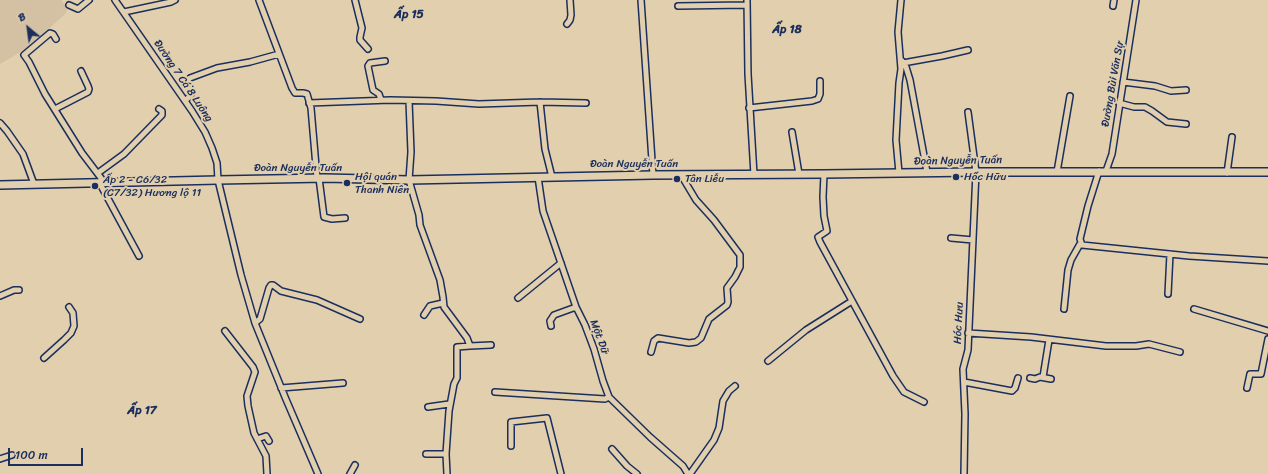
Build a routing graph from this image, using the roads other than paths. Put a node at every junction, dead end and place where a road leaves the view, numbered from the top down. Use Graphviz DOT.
graph roads {
  1 [pos="89,0"];
  2 [pos="116,0"];
  3 [pos="175,0"];
  4 [pos="259,0"];
  5 [pos="355,0"];
  6 [pos="570,0"];
  7 [pos="641,0"];
  8 [pos="901,0"];
  9 [pos="1114,0"];
  10 [pos="1136,0"];
  11 [pos="746,3"];
  12 [pos="69,5"];
  13 [pos="678,6"];
  14 [pos="1113,6"];
  15 [pos="124,12"];
  16 [pos="567,24"];
  17 [pos="56,39"];
  18 [pos="368,49"];
  19 [pos="968,50"];
  20 [pos="279,54"];
  21 [pos="385,61"];
  22 [pos="902,61"];
  23 [pos="81,71"];
  24 [pos="820,81"];
  25 [pos="1123,82"];
  26 [pos="1186,90"];
  27 [pos="1070,96"];
  28 [pos="381,100"];
  29 [pos="185,101"];
  30 [pos="410,101"];
  31 [pos="540,102"];
  32 [pos="310,103"];
  33 [pos="586,103"];
  34 [pos="1119,103"];
  35 [pos="749,108"];
  36 [pos="55,109"];
  37 [pos="159,109"];
  38 [pos="968,112"];
  39 [pos="0,123"];
  40 [pos="1186,124"];
  41 [pos="792,132"];
  42 [pos="1232,138"];
  43 [pos="1103,171"];
  44 [pos="927,172"];
  45 [pos="976,172"];
  46 [pos="1057,172"];
  47 [pos="1268,172"];
  48 [pos="98,173"];
  49 [pos="899,173"];
  50 [pos="1227,173"];
  51 [pos="799,174"];
  52 [pos="824,174"];
  53 [pos="653,175"];
  54 [pos="681,175"];
  55 [pos="754,175"];
  56 [pos="552,177"];
  57 [pos="318,178"];
  58 [pos="538,178"];
  59 [pos="218,180"];
  60 [pos="408,180"];
  61 [pos="101,182"];
  62 [pos="34,184"];
  63 [pos="0,185"];
  64 [pos="345,218"];
  65 [pos="951,238"];
  66 [pos="973,240"];
  67 [pos="1080,244"];
  68 [pos="1170,254"];
  69 [pos="139,256"];
  70 [pos="1268,262"];
  71 [pos="561,263"];
  72 [pos="19,290"];
  73 [pos="1168,294"];
  74 [pos="0,296"];
  75 [pos="518,298"];
  76 [pos="852,301"];
  77 [pos="443,303"];
  78 [pos="69,307"];
  79 [pos="576,307"];
  80 [pos="1194,309"];
  81 [pos="1064,310"];
  82 [pos="424,315"];
  83 [pos="360,319"];
  84 [pos="256,323"];
  85 [pos="551,326"];
  86 [pos="225,331"];
  87 [pos="1268,331"];
  88 [pos="968,333"];
  89 [pos="1268,339"];
  90 [pos="1049,340"];
  91 [pos="491,345"];
  92 [pos="470,346"];
  93 [pos="651,352"];
  94 [pos="1180,352"];
  95 [pos="44,358"];
  96 [pos="768,361"];
  97 [pos="1043,377"];
  98 [pos="1018,378"];
  99 [pos="1030,378"];
  100 [pos="1051,379"];
  101 [pos="964,382"];
  102 [pos="343,383"];
  103 [pos="735,386"];
  104 [pos="281,388"];
  105 [pos="1247,388"];
  106 [pos="495,392"];
  107 [pos="609,397"];
  108 [pos="924,402"];
  109 [pos="449,404"];
  110 [pos="428,407"];
  111 [pos="257,439"];
  112 [pos="269,441"];
  113 [pos="511,446"];
  114 [pos="612,449"];
  115 [pos="426,454"];
  116 [pos="446,454"];
  117 [pos="12,455"];
  118 [pos="0,459"];
  119 [pos="355,466"];
  120 [pos="267,474"];
  121 [pos="318,474"];
  122 [pos="350,474"];
  123 [pos="447,474"];
  124 [pos="561,474"];
  125 [pos="637,474"];
  126 [pos="689,474"];
  127 [pos="964,474"];
  1 -- 12 [label="street"];
  2 -- 15 [label="street, Đường 7 Cá 8 Luông"];
  3 -- 15 [label="street"];
  4 -- 20 [label="street"];
  5 -- 18 [label="street"];
  6 -- 16 [label="street"];
  7 -- 53 [label="street"];
  8 -- 22 [label="street"];
  9 -- 14 [label="street"];
  10 -- 25 [label="street, Đường Bùi Văn Sự"];
  11 -- 13 [label="street"];
  11 -- 35 [label="street"];
  15 -- 29 [label="street, Đường 7 Cá 8 Luông"];
  17 -- 36 [label="street"];
  19 -- 22 [label="street"];
  20 -- 29 [label="street"];
  20 -- 32 [label="street"];
  21 -- 28 [label="street"];
  22 -- 44 [label="street"];
  22 -- 49 [label="street"];
  23 -- 36 [label="street"];
  24 -- 35 [label="street"];
  25 -- 26 [label="street"];
  25 -- 34 [label="street, Đường Bùi Văn Sự"];
  27 -- 46 [label="street"];
  28 -- 30 [label="street"];
  28 -- 32 [label="street"];
  29 -- 59 [label="street, Đường 7 Cá 8 Luông"];
  30 -- 31 [label="street"];
  30 -- 60 [label="street"];
  31 -- 33 [label="street"];
  31 -- 56 [label="street"];
  32 -- 57 [label="street"];
  34 -- 40 [label="street"];
  34 -- 43 [label="street, Đường Bùi Văn Sự"];
  35 -- 55 [label="street"];
  36 -- 48 [label="street"];
  37 -- 48 [label="street"];
  38 -- 45 [label="street, Hóc Hưu"];
  39 -- 62 [label="street"];
  41 -- 51 [label="street"];
  42 -- 50 [label="street"];
  43 -- 46 [label="main road, Đoàn Nguyễn Tuấn"];
  43 -- 50 [label="main road, Đoàn Nguyễn Tuấn"];
  43 -- 67 [label="street, Đường Bùi Văn Sự"];
  44 -- 45 [label="main road, Đoàn Nguyễn Tuấn"];
  44 -- 49 [label="main road, Đoàn Nguyễn Tuấn"];
  45 -- 46 [label="main road, Đoàn Nguyễn Tuấn"];
  45 -- 66 [label="street, Hóc Hưu"];
  47 -- 50 [label="main road, Đoàn Nguyễn Tuấn"];
  48 -- 61 [label="street"];
  49 -- 52 [label="main road, Đoàn Nguyễn Tuấn"];
  51 -- 52 [label="main road, Đoàn Nguyễn Tuấn"];
  51 -- 55 [label="main road, Đoàn Nguyễn Tuấn"];
  52 -- 76 [label="street"];
  53 -- 54 [label="main road, Đoàn Nguyễn Tuấn"];
  53 -- 56 [label="main road, Đoàn Nguyễn Tuấn"];
  54 -- 55 [label="main road, Đoàn Nguyễn Tuấn"];
  54 -- 93 [label="street"];
  56 -- 58 [label="main road, Đoàn Nguyễn Tuấn"];
  57 -- 59 [label="main road, Đoàn Nguyễn Tuấn"];
  57 -- 60 [label="main road, Đoàn Nguyễn Tuấn"];
  57 -- 64 [label="street"];
  58 -- 60 [label="main road, Đoàn Nguyễn Tuấn"];
  58 -- 71 [label="street, Một Dữ"];
  59 -- 61 [label="main road, Đoàn Nguyễn Tuấn"];
  59 -- 84 [label="street, Đường 7 Cá 8 Luông"];
  60 -- 77 [label="street"];
  61 -- 62 [label="main road, Đoàn Nguyễn Tuấn"];
  61 -- 69 [label="street"];
  62 -- 63 [label="main road, Đoàn Nguyễn Tuấn"];
  65 -- 66 [label="street"];
  66 -- 88 [label="street, Hóc Hưu"];
  67 -- 68 [label="street"];
  67 -- 81 [label="street, Đường Bùi Văn Sự"];
  68 -- 70 [label="street"];
  68 -- 73 [label="street"];
  71 -- 75 [label="street"];
  71 -- 79 [label="street, Một Dữ"];
  72 -- 74 [label="street"];
  76 -- 96 [label="street"];
  76 -- 108 [label="street"];
  77 -- 82 [label="street"];
  77 -- 92 [label="street"];
  78 -- 95 [label="street"];
  79 -- 85 [label="street"];
  79 -- 107 [label="street, Một Dữ"];
  80 -- 87 [label="street"];
  83 -- 84 [label="street"];
  84 -- 104 [label="street, Đường 7 Cá 8 Luông"];
  86 -- 111 [label="street"];
  88 -- 90 [label="street"];
  88 -- 101 [label="street, Hóc Hưu"];
  89 -- 105 [label="street"];
  90 -- 94 [label="street"];
  90 -- 97 [label="street"];
  91 -- 92 [label="street"];
  92 -- 109 [label="street"];
  97 -- 99 [label="street"];
  97 -- 100 [label="street"];
  98 -- 101 [label="street"];
  101 -- 127 [label="street, Hóc Hưu"];
  102 -- 104 [label="street"];
  103 -- 126 [label="street"];
  104 -- 121 [label="street, Đường 7 Cá 8 Luông"];
  106 -- 107 [label="street"];
  107 -- 126 [label="street, Một Dữ"];
  109 -- 110 [label="street"];
  109 -- 116 [label="street"];
  111 -- 112 [label="street"];
  111 -- 120 [label="street"];
  113 -- 124 [label="street"];
  114 -- 125 [label="street"];
  115 -- 116 [label="street"];
  116 -- 123 [label="street"];
  117 -- 118 [label="street"];
  119 -- 122 [label="street"];
}
